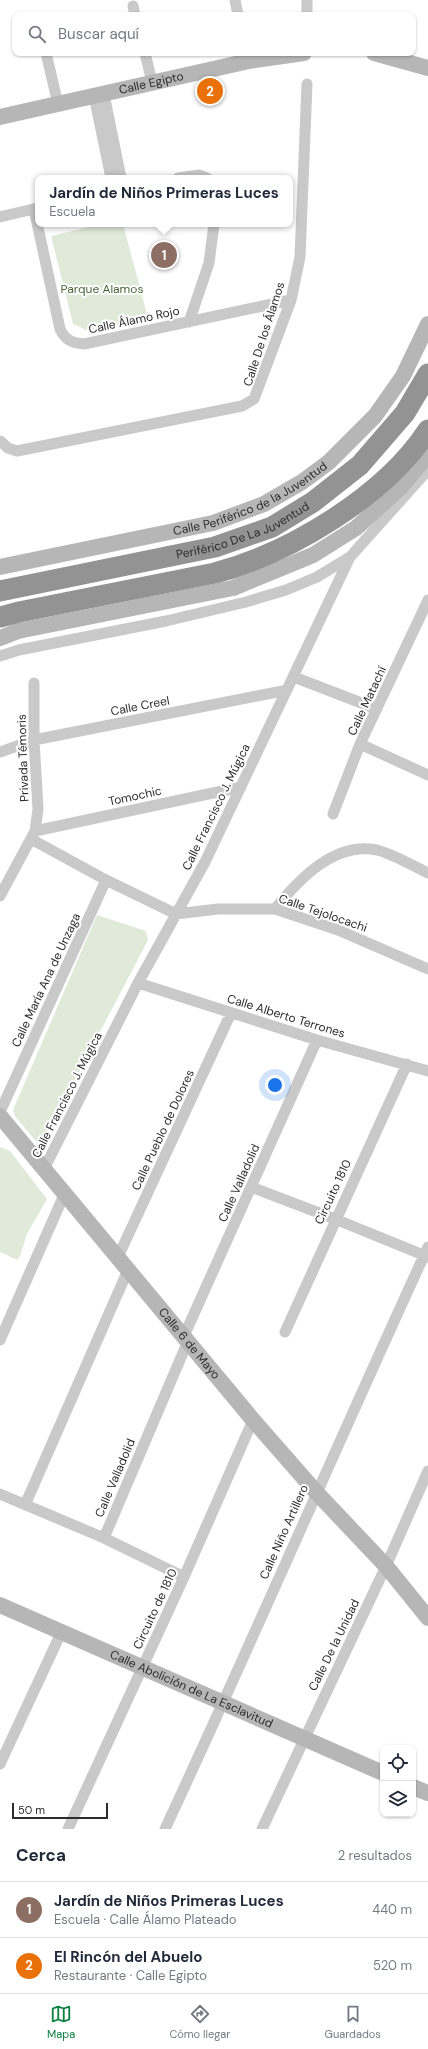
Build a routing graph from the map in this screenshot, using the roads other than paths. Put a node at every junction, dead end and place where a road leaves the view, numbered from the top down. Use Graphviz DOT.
graph roads {
  1 [pos="235,0"];
  2 [pos="307,0"];
  3 [pos="237,12"];
  4 [pos="307,12"];
  5 [pos="47,56"];
  6 [pos="146,56"];
  7 [pos="262,56"];
  8 [pos="385,56"];
  9 [pos="248,57"];
  10 [pos="428,68"];
  11 [pos="152,82"];
  12 [pos="307,84"];
  13 [pos="99,95"];
  14 [pos="58,104"];
  15 [pos="0,117"];
  16 [pos="111,175"];
  17 [pos="120,175"];
  18 [pos="35,209"];
  19 [pos="0,217"];
  20 [pos="40,227"];
  21 [pos="214,227"];
  22 [pos="292,300"];
  23 [pos="189,322"];
  24 [pos="428,324"];
  25 [pos="428,374"];
  26 [pos="428,430"];
  27 [pos="0,441"];
  28 [pos="428,455"];
  29 [pos="428,470"];
  30 [pos="350,557"];
  31 [pos="0,567"];
  32 [pos="0,591"];
  33 [pos="428,600"];
  34 [pos="0,617"];
  35 [pos="0,638"];
  36 [pos="0,656"];
  37 [pos="294,677"];
  38 [pos="34,683"];
  39 [pos="287,690"];
  40 [pos="377,709"];
  41 [pos="34,740"];
  42 [pos="360,744"];
  43 [pos="0,752"];
  44 [pos="428,775"];
  45 [pos="241,787"];
  46 [pos="334,814"];
  47 [pos="33,835"];
  48 [pos="428,873"];
  49 [pos="4,878"];
  50 [pos="106,880"];
  51 [pos="0,896"];
  52 [pos="275,909"];
  53 [pos="176,914"];
  54 [pos="428,969"];
  55 [pos="138,983"];
  56 [pos="231,1013"];
  57 [pos="317,1040"];
  58 [pos="407,1064"];
  59 [pos="428,1071"];
  60 [pos="0,1112"];
  61 [pos="0,1116"];
  62 [pos="44,1169"];
  63 [pos="251,1187"];
  64 [pos="64,1195"];
  65 [pos="335,1219"];
  66 [pos="427,1253"];
  67 [pos="118,1257"];
  68 [pos="128,1270"];
  69 [pos="285,1332"];
  70 [pos="186,1338"];
  71 [pos="0,1340"];
  72 [pos="254,1420"];
  73 [pos="428,1471"];
  74 [pos="316,1492"];
  75 [pos="0,1494"];
  76 [pos="25,1505"];
  77 [pos="104,1538"];
  78 [pos="386,1566"];
  79 [pos="184,1577"];
  80 [pos="0,1605"];
  81 [pos="428,1618"];
  82 [pos="61,1633"];
  83 [pos="142,1667"];
  84 [pos="223,1703"];
  85 [pos="304,1738"];
  86 [pos="0,1764"];
  87 [pos="380,1772"];
  88 [pos="416,1787"];
  89 [pos="428,1793"];
  90 [pos="68,1829"];
  91 [pos="165,1829"];
  92 [pos="262,1829"];
  1 -- 3 [label="street"];
  2 -- 4 [label="street"];
  5 -- 14 [label="street"];
  6 -- 11 [label="street"];
  7 -- 9 [label="main road, Calle Egipto"];
  8 -- 10 [label="main road"];
  9 -- 11 [label="main road, Calle Egipto"];
  11 -- 13 [label="main road, Calle Egipto"];
  12 -- 22 [label="street, Calle De los Álamos"];
  13 -- 14 [label="main road, Calle Egipto"];
  13 -- 16 [label="street"];
  13 -- 17 [label="street"];
  14 -- 15 [label="main road, Calle Egipto"];
  18 -- 19 [label="street"];
  20 -- 23 [label="street, Calle Álamo Rojo"];
  21 -- 23 [label="street"];
  22 -- 23 [label="street, Calle Álamo Rojo"];
  22 -- 27 [label="street, Calle De los Álamos"];
  24 -- 31 [label="main road, Calle Periférico de la Juventud"];
  25 -- 32 [label="highway, Periférico De La Juventud"];
  26 -- 34 [label="highway"];
  28 -- 35 [label="main road"];
  29 -- 30 [label="street, Calle Francisco J. Múgica"];
  30 -- 36 [label="street"];
  30 -- 37 [label="street, Calle Francisco J. Múgica"];
  33 -- 40 [label="street, Calle Matachí"];
  37 -- 39 [label="street, Calle Francisco J. Múgica"];
  37 -- 40 [label="street"];
  38 -- 41 [label="street, Privada Témoris"];
  39 -- 41 [label="street, Calle Creel"];
  39 -- 45 [label="street, Calle Francisco J. Múgica"];
  40 -- 42 [label="street, Calle Matachí"];
  41 -- 43 [label="street, Calle Creel"];
  41 -- 47 [label="street, Privada Témoris"];
  42 -- 44 [label="street"];
  42 -- 46 [label="street, Calle Matachí"];
  45 -- 47 [label="street, Tomochic"];
  45 -- 53 [label="street, Calle Francisco J. Múgica"];
  47 -- 49 [label="street"];
  47 -- 50 [label="street"];
  48 -- 52 [label="street"];
  49 -- 51 [label="street"];
  50 -- 53 [label="street"];
  50 -- 60 [label="street, Calle María Ana de Unzaga"];
  52 -- 53 [label="street, Calle Tejolocachi"];
  52 -- 54 [label="street, Calle Tejolocachi"];
  53 -- 55 [label="street, Calle Francisco J. Múgica"];
  55 -- 56 [label="street, Calle Alberto Terrones"];
  55 -- 62 [label="street, Calle Francisco J. Múgica"];
  56 -- 57 [label="street, Calle Alberto Terrones"];
  56 -- 67 [label="street, Calle Pueblo de Dolores"];
  57 -- 58 [label="street, Calle Alberto Terrones"];
  57 -- 63 [label="street, Calle Valladolid"];
  58 -- 59 [label="street, Calle Alberto Terrones"];
  58 -- 65 [label="street, Circuito 1810"];
  61 -- 62 [label="main road, Calle 6 de Mayo"];
  62 -- 64 [label="main road, Calle 6 de Mayo"];
  63 -- 65 [label="street"];
  63 -- 70 [label="street, Calle Valladolid"];
  64 -- 67 [label="main road, Calle 6 de Mayo"];
  64 -- 71 [label="street"];
  65 -- 66 [label="street"];
  65 -- 69 [label="street, Circuito 1810"];
  66 -- 74 [label="street, Calle Niño Artillero"];
  67 -- 68 [label="main road, Calle 6 de Mayo"];
  68 -- 70 [label="main road, Calle 6 de Mayo"];
  68 -- 76 [label="street"];
  70 -- 72 [label="main road, Calle 6 de Mayo"];
  70 -- 77 [label="street, Calle Valladolid"];
  72 -- 74 [label="main road, Calle 6 de Mayo"];
  72 -- 79 [label="street, Circuito de 1810"];
  73 -- 78 [label="street, Calle De la Unidad"];
  74 -- 78 [label="main road, Calle 6 de Mayo"];
  74 -- 84 [label="street, Calle Niño Artillero"];
  75 -- 76 [label="street"];
  76 -- 77 [label="street"];
  77 -- 79 [label="street"];
  78 -- 81 [label="main road, Calle 6 de Mayo"];
  78 -- 85 [label="street, Calle De la Unidad"];
  79 -- 83 [label="street, Circuito de 1810"];
  80 -- 82 [label="main road, Calle Abolición de La Esclavitud"];
  82 -- 83 [label="main road, Calle Abolición de La Esclavitud"];
  82 -- 86 [label="street"];
  83 -- 84 [label="main road, Calle Abolición de La Esclavitud"];
  83 -- 90 [label="street, Circuito de 1810"];
  84 -- 85 [label="main road, Calle Abolición de La Esclavitud"];
  84 -- 91 [label="street, Calle Niño Artillero"];
  85 -- 87 [label="main road, Calle Abolición de La Esclavitud"];
  85 -- 92 [label="street, Calle De la Unidad"];
  88 -- 89 [label="main road"];
}
